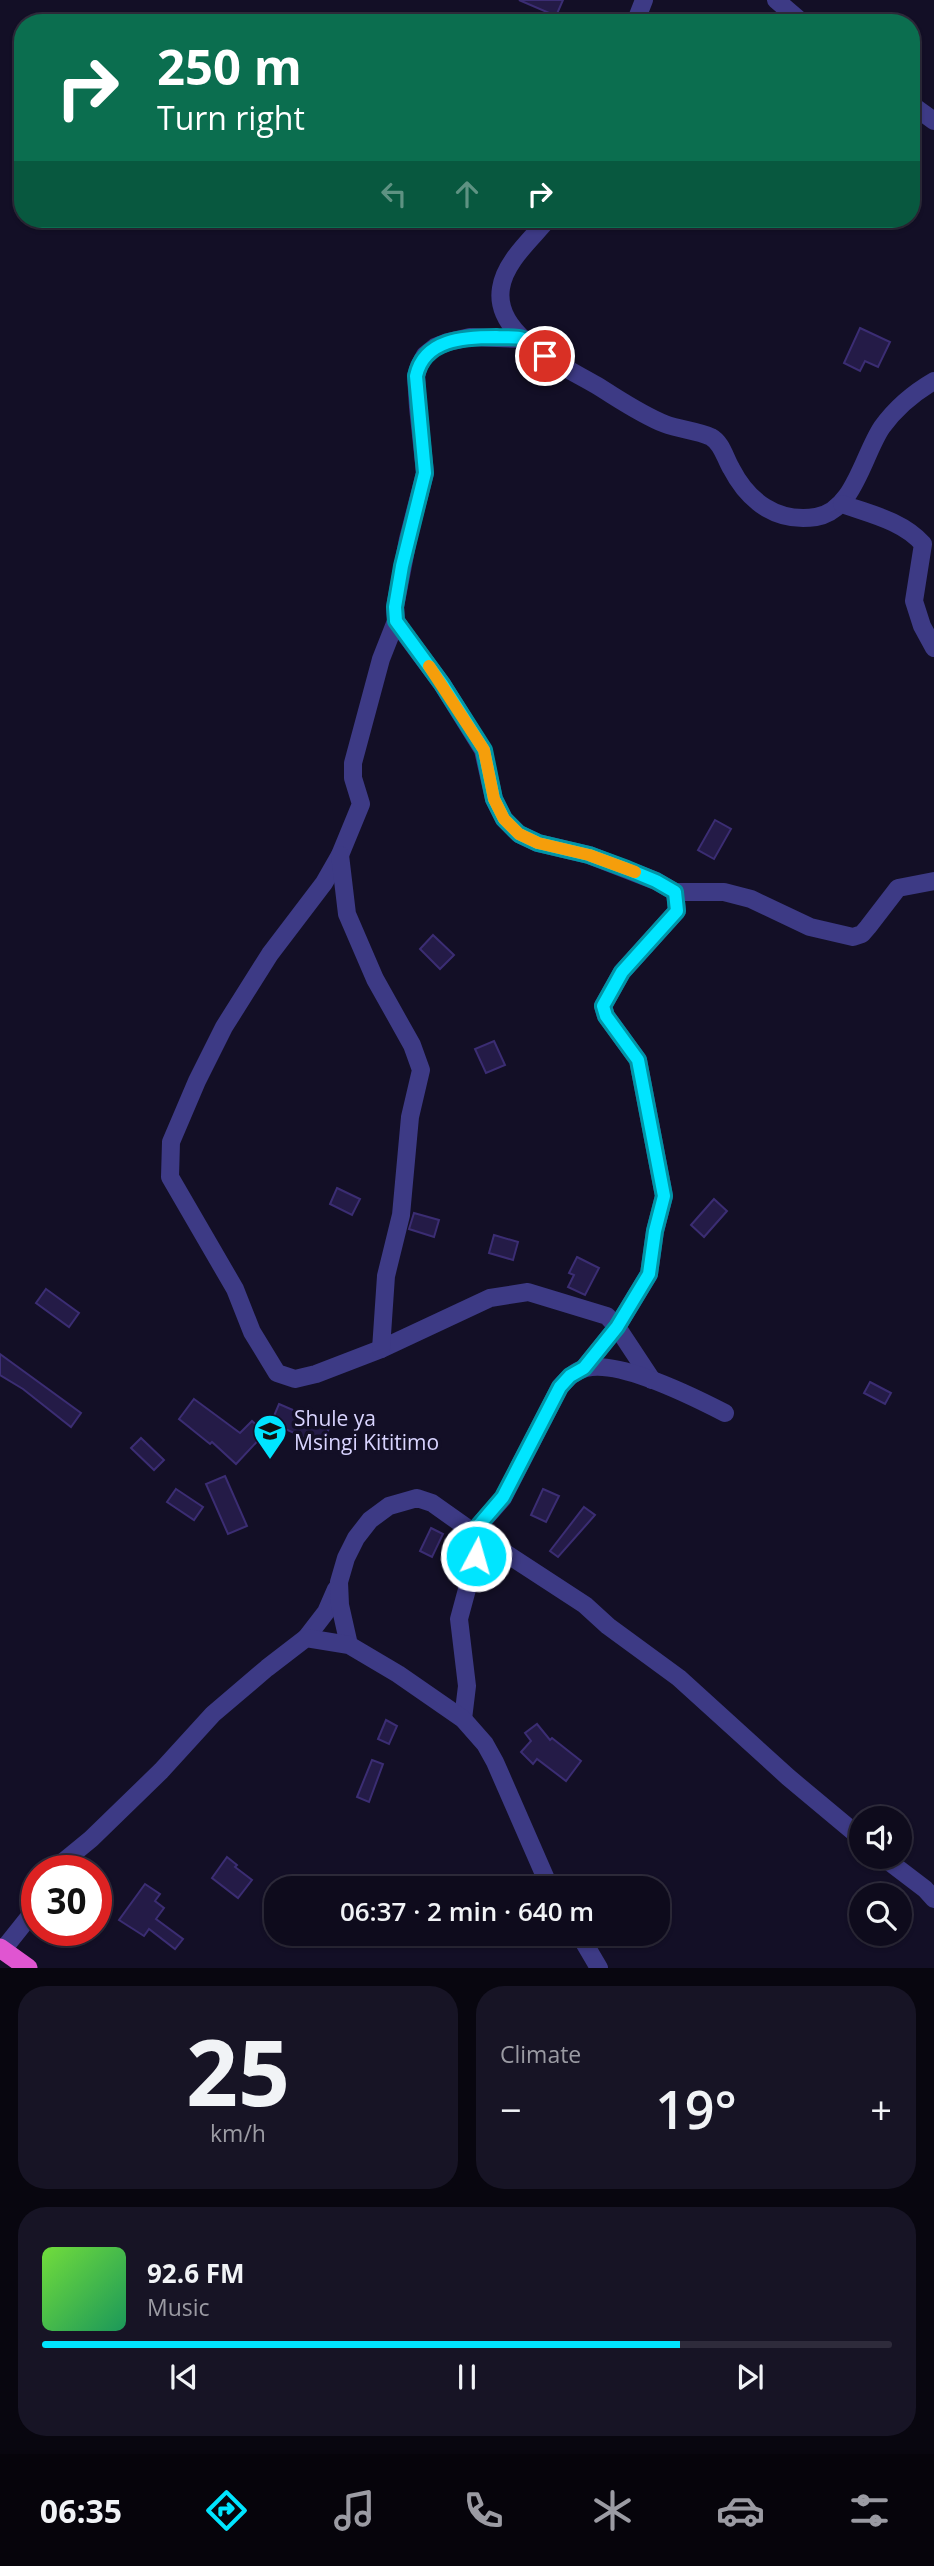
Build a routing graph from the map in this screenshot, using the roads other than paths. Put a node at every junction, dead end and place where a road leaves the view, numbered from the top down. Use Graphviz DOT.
graph roads {
  1 [pos="776,0"];
  2 [pos="792,14"];
  3 [pos="540,228"];
  4 [pos="523,339"];
  5 [pos="934,382"];
  6 [pos="842,504"];
  7 [pos="396,621"];
  8 [pos="934,649"];
  9 [pos="340,855"];
  10 [pos="934,881"];
  11 [pos="675,892"];
  12 [pos="617,1327"];
  13 [pos="380,1349"];
  14 [pos="584,1368"];
  15 [pos="652,1380"];
  16 [pos="725,1413"];
  17 [pos="473,1532"];
  18 [pos="339,1582"];
  19 [pos="306,1638"];
  20 [pos="349,1646"];
  21 [pos="463,1719"];
  22 [pos="849,1828"];
  23 [pos="72,1855"];
  24 [pos="899,1869"];
  25 [pos="545,1876"];
  26 [pos="934,1899"];
  27 [pos="21,1926"];
  28 [pos="586,1946"];
  29 [pos="1,1950"];
  30 [pos="28,1968"];
  31 [pos="600,1968"];
  1 -- 2 [label="street"];
  3 -- 4 [label="street"];
  4 -- 6 [label="street"];
  4 -- 7 [label="street"];
  5 -- 6 [label="street"];
  6 -- 8 [label="street"];
  7 -- 9 [label="street"];
  7 -- 11 [label="street"];
  9 -- 13 [label="street"];
  9 -- 13 [label="street"];
  10 -- 11 [label="street"];
  11 -- 12 [label="street"];
  12 -- 13 [label="street"];
  12 -- 14 [label="street"];
  12 -- 15 [label="street"];
  14 -- 15 [label="street"];
  14 -- 17 [label="street"];
  15 -- 16 [label="street"];
  17 -- 18 [label="street"];
  17 -- 21 [label="street"];
  17 -- 22 [label="street"];
  18 -- 19 [label="street"];
  18 -- 20 [label="street"];
  19 -- 20 [label="street"];
  19 -- 23 [label="street"];
  20 -- 21 [label="street"];
  21 -- 25 [label="street"];
  24 -- 26 [label="street"];
  27 -- 29 [label="street"];
  28 -- 31 [label="street"];
  29 -- 30 [label="highway"];
}
